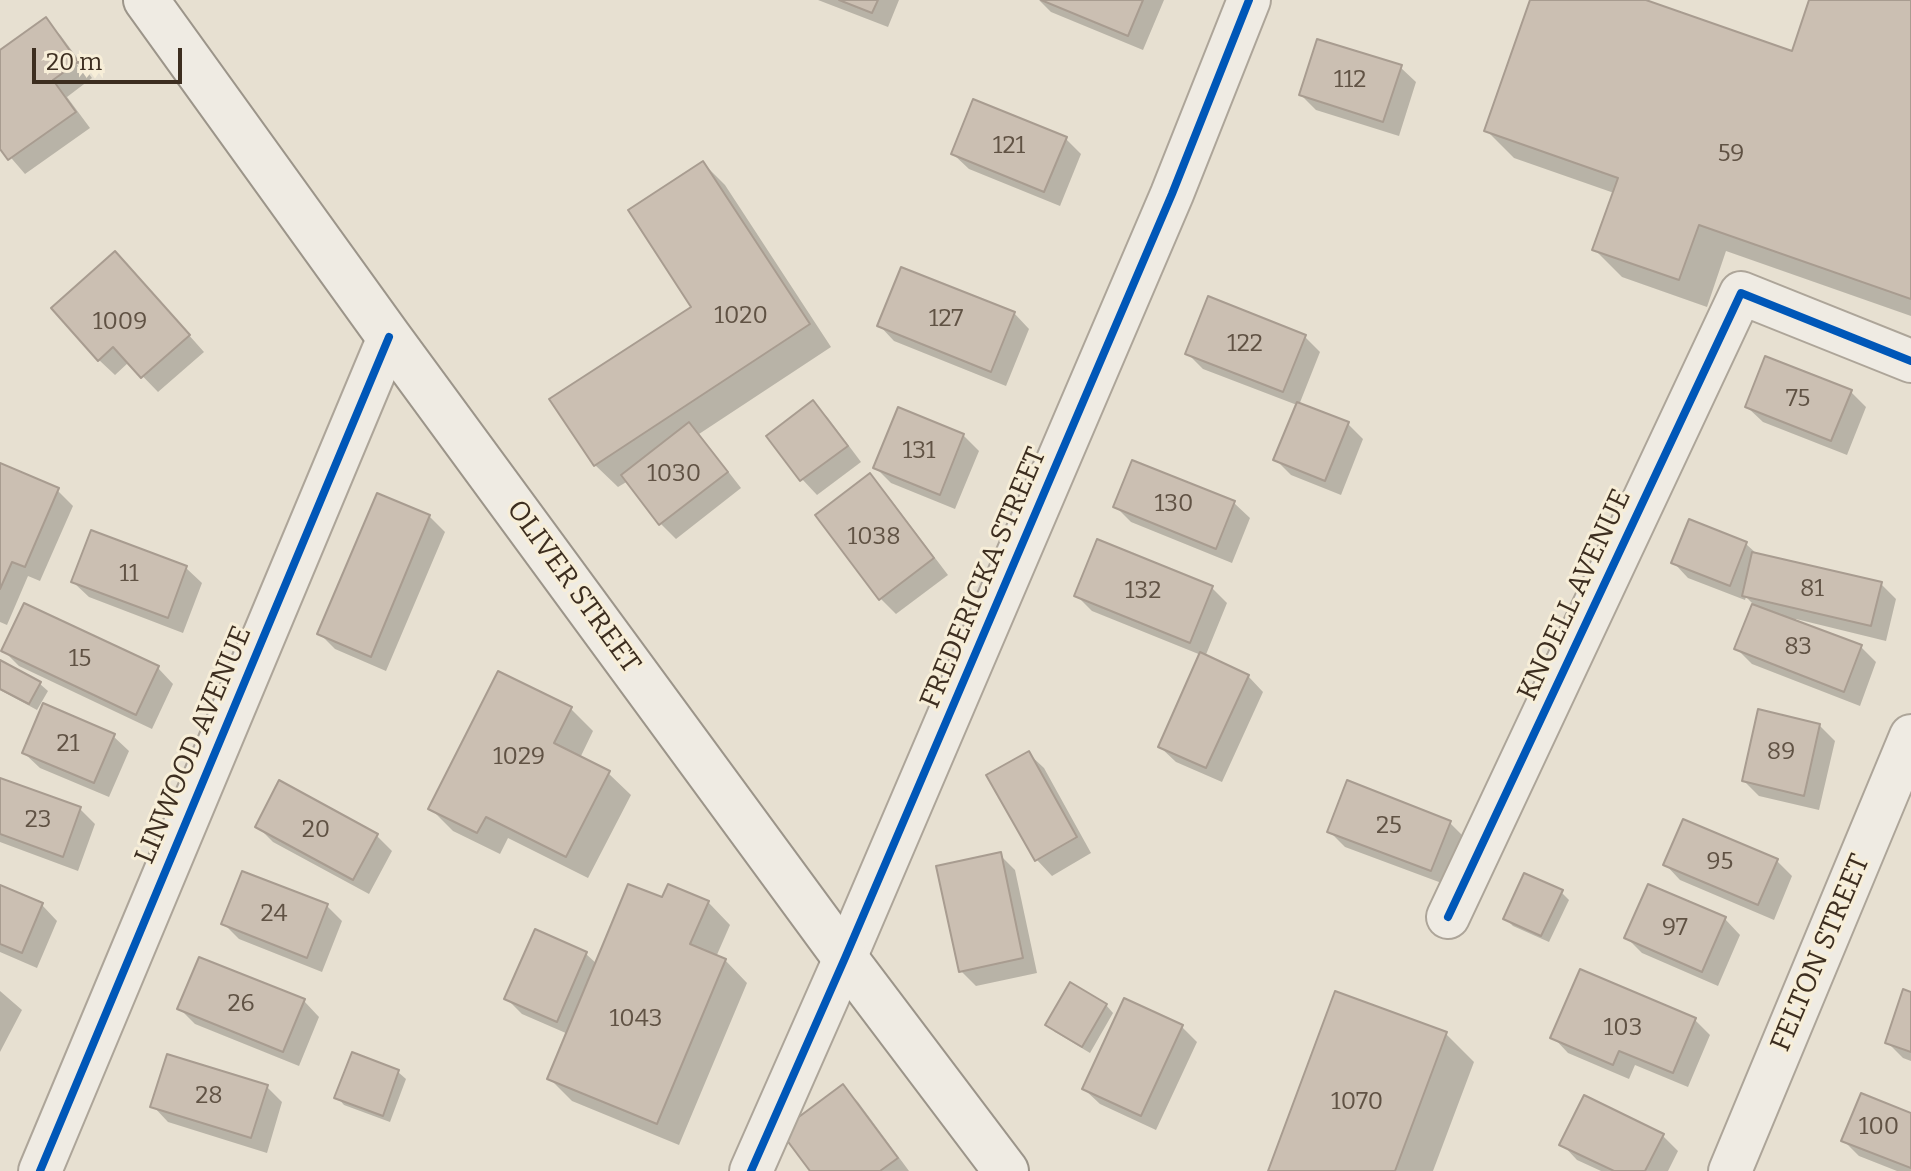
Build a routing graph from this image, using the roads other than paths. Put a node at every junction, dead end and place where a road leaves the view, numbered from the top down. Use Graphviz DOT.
graph roads {
  1 [pos="146,0"];
  2 [pos="1249,0"];
  3 [pos="389,337"];
  4 [pos="1911,361"];
  5 [pos="1911,736"];
  6 [pos="1448,917"];
  7 [pos="845,958"];
  8 [pos="40,1171"];
  9 [pos="751,1171"];
  10 [pos="1006,1171"];
  11 [pos="1730,1171"];
  1 -- 3 [label="main road, OLIVER STREET"];
  2 -- 7 [label="street, FREDERICKA STREET"];
  3 -- 7 [label="main road, OLIVER STREET"];
  3 -- 8 [label="street, LINWOOD AVENUE"];
  4 -- 6 [label="street, KNOELL AVENUE"];
  5 -- 11 [label="street, FELTON STREET"];
  7 -- 9 [label="street, FREDERICKA STREET"];
  7 -- 10 [label="main road, OLIVER STREET"];
}
